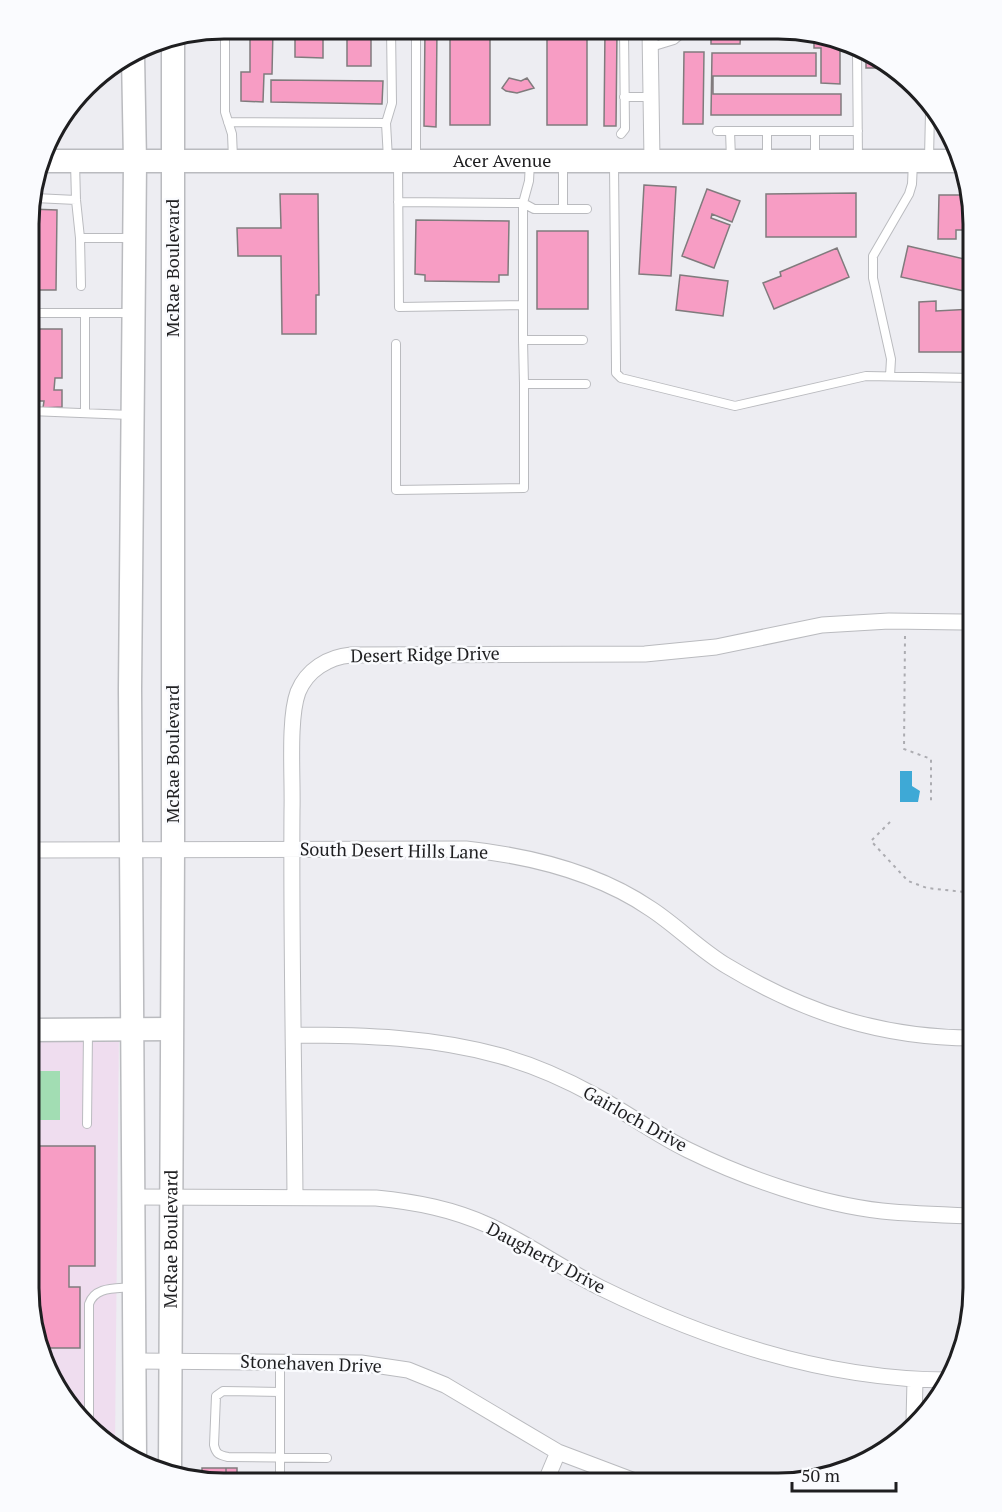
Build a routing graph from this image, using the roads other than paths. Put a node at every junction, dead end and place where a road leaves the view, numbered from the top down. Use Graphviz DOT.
graph roads {
  1 [pos="225,39"];
  2 [pos="391,39"];
  3 [pos="415,39"];
  4 [pos="624,39"];
  5 [pos="651,39"];
  6 [pos="675,39"];
  7 [pos="173,46"];
  8 [pos="651,47"];
  9 [pos="857,57"];
  10 [pos="133,63"];
  11 [pos="624,97"];
  12 [pos="651,97"];
  13 [pos="929,117"];
  14 [pos="228,122"];
  15 [pos="387,123"];
  16 [pos="717,131"];
  17 [pos="730,131"];
  18 [pos="767,131"];
  19 [pos="815,131"];
  20 [pos="858,131"];
  21 [pos="621,134"];
  22 [pos="614,160"];
  23 [pos="652,160"];
  24 [pos="731,160"];
  25 [pos="767,160"];
  26 [pos="815,160"];
  27 [pos="858,160"];
  28 [pos="921,160"];
  29 [pos="50,161"];
  30 [pos="75,161"];
  31 [pos="173,161"];
  32 [pos="233,161"];
  33 [pos="401,161"];
  34 [pos="530,161"];
  35 [pos="563,161"];
  36 [pos="952,161"];
  37 [pos="135,162"];
  38 [pos="41,198"];
  39 [pos="76,200"];
  40 [pos="398,202"];
  41 [pos="523,203"];
  42 [pos="563,209"];
  43 [pos="587,209"];
  44 [pos="80,238"];
  45 [pos="134,238"];
  46 [pos="81,286"];
  47 [pos="523,305"];
  48 [pos="134,312"];
  49 [pos="39,313"];
  50 [pos="85,313"];
  51 [pos="524,340"];
  52 [pos="583,340"];
  53 [pos="396,344"];
  54 [pos="890,376"];
  55 [pos="963,378"];
  56 [pos="524,384"];
  57 [pos="586,384"];
  58 [pos="39,411"];
  59 [pos="85,413"];
  60 [pos="133,415"];
  61 [pos="962,622"];
  62 [pos="131,849"];
  63 [pos="173,849"];
  64 [pos="39,850"];
  65 [pos="292,850"];
  66 [pos="88,1029"];
  67 [pos="132,1029"];
  68 [pos="171,1029"];
  69 [pos="39,1030"];
  70 [pos="294,1035"];
  71 [pos="963,1038"];
  72 [pos="87,1124"];
  73 [pos="133,1197"];
  74 [pos="295,1197"];
  75 [pos="171,1198"];
  76 [pos="963,1215"];
  77 [pos="134,1287"];
  78 [pos="171,1287"];
  79 [pos="135,1361"];
  80 [pos="171,1361"];
  81 [pos="280,1362"];
  82 [pos="915,1380"];
  83 [pos="938,1380"];
  84 [pos="280,1392"];
  85 [pos="914,1413"];
  86 [pos="89,1414"];
  87 [pos="135,1450"];
  88 [pos="558,1452"];
  89 [pos="280,1457"];
  90 [pos="327,1458"];
  91 [pos="170,1465"];
  92 [pos="280,1473"];
  93 [pos="549,1473"];
  94 [pos="614,1473"];
  1 -- 14 [label="lane"];
  2 -- 15 [label="lane"];
  3 -- 33 [label="lane"];
  4 -- 11 [label="lane"];
  5 -- 8 [label="street"];
  6 -- 8 [label="lane"];
  7 -- 31 [label="main road, McRae Boulevard"];
  8 -- 12 [label="street"];
  9 -- 20 [label="lane"];
  10 -- 37 [label="main road, McRae Boulevard"];
  11 -- 12 [label="lane"];
  11 -- 21 [label="lane"];
  12 -- 23 [label="street"];
  13 -- 28 [label="lane"];
  14 -- 15 [label="lane"];
  14 -- 32 [label="lane"];
  15 -- 33 [label="lane"];
  16 -- 17 [label="lane"];
  17 -- 18 [label="lane"];
  17 -- 24 [label="lane"];
  18 -- 19 [label="lane"];
  18 -- 25 [label="lane"];
  19 -- 20 [label="lane"];
  19 -- 26 [label="lane"];
  20 -- 27 [label="lane"];
  22 -- 23 [label="main road, Acer Avenue"];
  22 -- 35 [label="main road, Acer Avenue"];
  22 -- 54 [label="lane"];
  23 -- 24 [label="main road, Acer Avenue"];
  24 -- 25 [label="main road, Acer Avenue"];
  25 -- 26 [label="main road, Acer Avenue"];
  26 -- 27 [label="main road, Acer Avenue"];
  27 -- 28 [label="main road, Acer Avenue"];
  28 -- 36 [label="main road, Acer Avenue"];
  28 -- 54 [label="lane"];
  29 -- 30 [label="main road, Acer Avenue"];
  30 -- 37 [label="main road, Acer Avenue"];
  30 -- 39 [label="lane"];
  31 -- 32 [label="main road, Acer Avenue"];
  31 -- 37 [label="main road, Acer Avenue"];
  31 -- 63 [label="main road, McRae Boulevard"];
  32 -- 33 [label="main road, Acer Avenue"];
  33 -- 34 [label="main road, Acer Avenue"];
  33 -- 40 [label="lane"];
  34 -- 35 [label="main road, Acer Avenue"];
  34 -- 41 [label="lane"];
  35 -- 42 [label="lane"];
  37 -- 45 [label="main road, McRae Boulevard"];
  38 -- 39 [label="lane"];
  39 -- 44 [label="lane"];
  40 -- 41 [label="lane"];
  40 -- 47 [label="lane"];
  41 -- 42 [label="lane"];
  41 -- 47 [label="lane"];
  42 -- 43 [label="lane"];
  44 -- 45 [label="lane"];
  44 -- 46 [label="lane"];
  45 -- 48 [label="main road, McRae Boulevard"];
  47 -- 51 [label="lane"];
  48 -- 50 [label="lane"];
  48 -- 60 [label="main road, McRae Boulevard"];
  49 -- 50 [label="lane"];
  50 -- 59 [label="lane"];
  51 -- 52 [label="lane"];
  51 -- 56 [label="lane"];
  53 -- 56 [label="lane"];
  54 -- 55 [label="lane"];
  56 -- 57 [label="lane"];
  58 -- 59 [label="lane"];
  59 -- 60 [label="lane"];
  60 -- 62 [label="main road, McRae Boulevard"];
  61 -- 65 [label="street, Desert Ridge Drive"];
  62 -- 63 [label="street, South Desert Hills Lane"];
  62 -- 64 [label="street, South Desert Hills Lane"];
  62 -- 67 [label="main road, McRae Boulevard"];
  63 -- 65 [label="street, South Desert Hills Lane"];
  63 -- 68 [label="main road, McRae Boulevard"];
  65 -- 70 [label="street, Desert Ridge Drive"];
  65 -- 71 [label="street, South Desert Hills Lane"];
  66 -- 67 [label="main road"];
  66 -- 69 [label="main road"];
  66 -- 72 [label="lane"];
  67 -- 68 [label="main road"];
  67 -- 73 [label="main road, McRae Boulevard"];
  68 -- 75 [label="main road, McRae Boulevard"];
  70 -- 74 [label="street, Desert Ridge Drive"];
  70 -- 76 [label="street, Gairloch Drive"];
  73 -- 75 [label="street, Daugherty Drive"];
  73 -- 77 [label="main road, McRae Boulevard"];
  74 -- 75 [label="street, Daugherty Drive"];
  74 -- 82 [label="street, Daugherty Drive"];
  75 -- 78 [label="main road, McRae Boulevard"];
  77 -- 78 [label="main road"];
  77 -- 79 [label="main road, McRae Boulevard"];
  77 -- 86 [label="lane"];
  78 -- 80 [label="main road, McRae Boulevard"];
  79 -- 80 [label="street, Stonehaven Drive"];
  79 -- 87 [label="main road, McRae Boulevard"];
  80 -- 81 [label="street, Stonehaven Drive"];
  80 -- 91 [label="main road, McRae Boulevard"];
  81 -- 84 [label="lane"];
  81 -- 88 [label="street, Stonehaven Drive"];
  82 -- 83 [label="street, Daugherty Drive"];
  82 -- 85 [label="street"];
  84 -- 89 [label="lane"];
  84 -- 89 [label="lane"];
  88 -- 93 [label="street"];
  88 -- 94 [label="street, Stonehaven Drive"];
  89 -- 90 [label="lane"];
  89 -- 92 [label="lane"];
}
